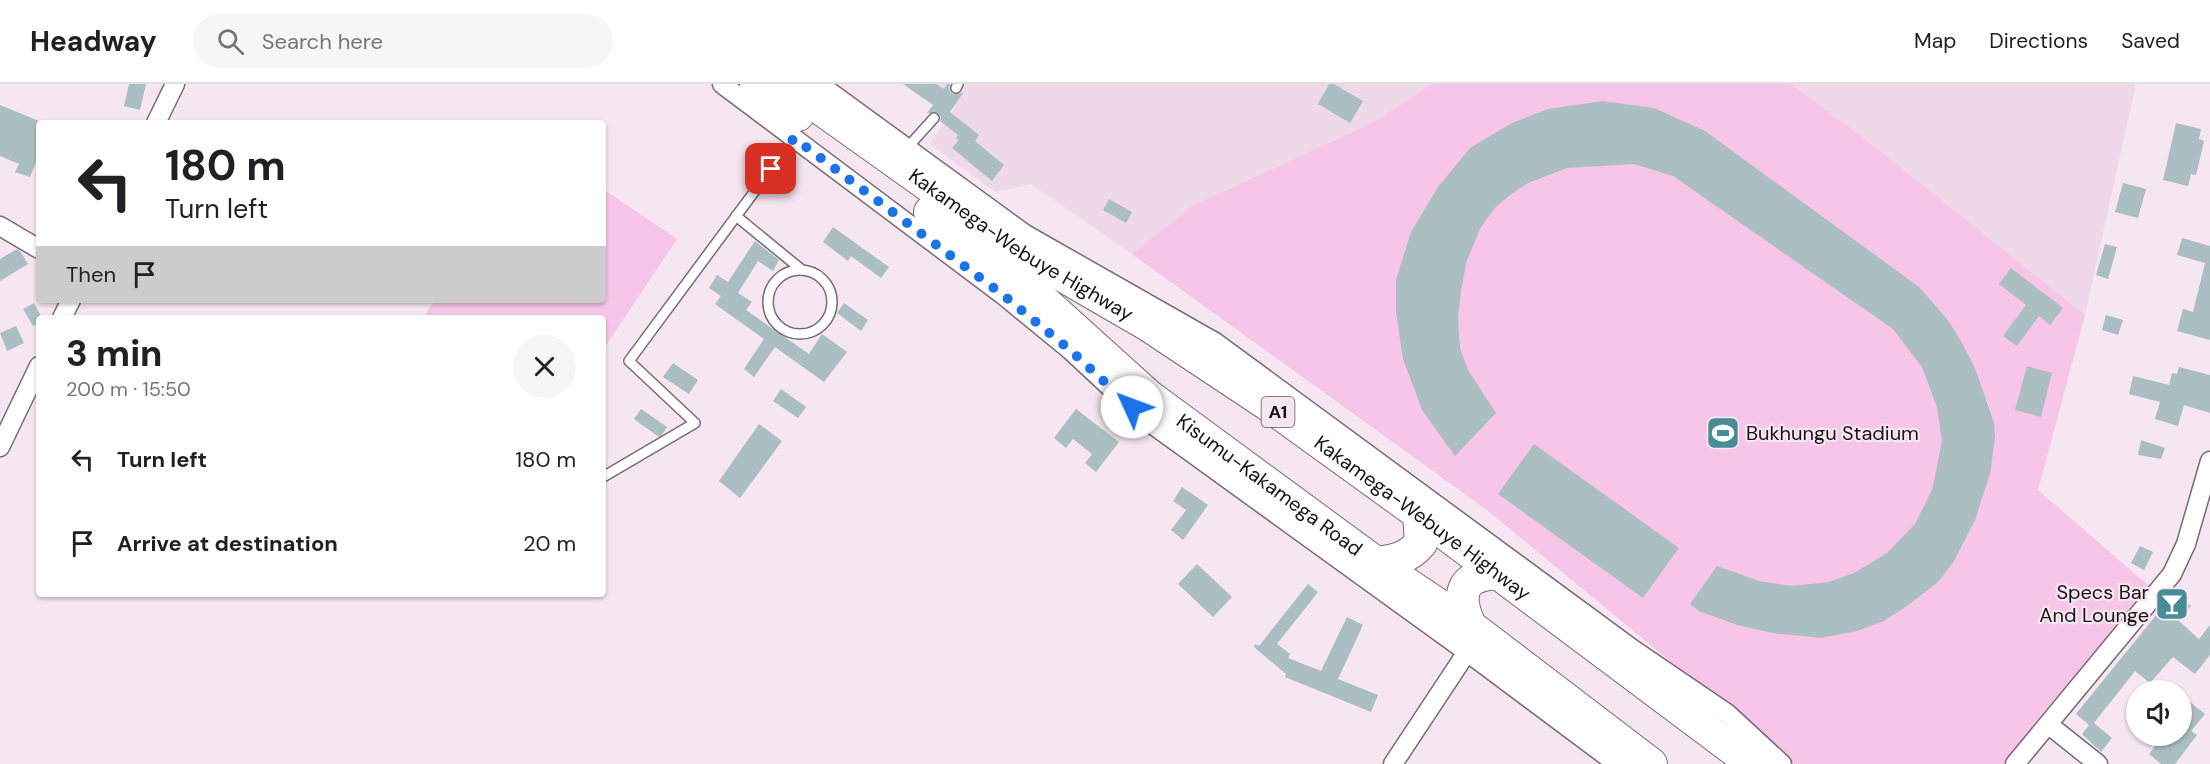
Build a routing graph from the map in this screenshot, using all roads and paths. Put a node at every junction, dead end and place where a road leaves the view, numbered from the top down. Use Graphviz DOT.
graph roads {
  1 [pos="175,84"];
  2 [pos="722,84"];
  3 [pos="756,84"];
  4 [pos="786,84"];
  5 [pos="819,84"];
  6 [pos="934,118"];
  7 [pos="157,120"];
  8 [pos="794,138"];
  9 [pos="907,148"];
  10 [pos="736,216"];
  11 [pos="0,226"];
  12 [pos="36,247"];
  13 [pos="802,270"];
  14 [pos="1165,314"];
  15 [pos="1181,346"];
  16 [pos="36,372"];
  17 [pos="1122,372"];
  18 [pos="1132,407"];
  19 [pos="0,447"];
  20 [pos="2210,461"];
  21 [pos="606,475"];
  22 [pos="1419,514"];
  23 [pos="1376,563"];
  24 [pos="1496,573"];
  25 [pos="1469,639"];
  26 [pos="2049,725"];
  27 [pos="1393,764"];
  28 [pos="1617,764"];
  29 [pos="1651,764"];
  30 [pos="1753,764"];
  31 [pos="1782,764"];
  32 [pos="2015,764"];
  33 [pos="2098,764"];
  1 -- 7 [label="street"];
  2 -- 8 [label="street"];
  3 -- 17 [label="highway, Kisumu-Kakamega Road"];
  4 -- 15 [label="highway, Kakamega-Webuye Highway / A1"];
  5 -- 9 [label="street"];
  6 -- 9 [label="lane"];
  8 -- 10 [label="lane"];
  8 -- 18 [label="street"];
  9 -- 14 [label="street"];
  10 -- 13 [label="lane"];
  10 -- 21 [label="lane"];
  11 -- 12 [label="street"];
  13 -- 13 [label="lane"];
  14 -- 15 [label="street"];
  14 -- 31 [label="street"];
  15 -- 22 [label="highway, Kakamega-Webuye Highway / A1"];
  16 -- 19 [label="street"];
  17 -- 18 [label="street"];
  17 -- 23 [label="highway, Kisumu-Kakamega Road"];
  18 -- 25 [label="street"];
  20 -- 26 [label="street"];
  22 -- 23 [label="highway"];
  22 -- 24 [label="highway, Kakamega-Webuye Highway / A1"];
  23 -- 25 [label="highway, Kisumu-Kakamega Road"];
  24 -- 25 [label="highway"];
  24 -- 30 [label="highway, Kakamega-Webuye Highway / A1"];
  25 -- 27 [label="street"];
  25 -- 28 [label="street"];
  25 -- 29 [label="highway, Kisumu-Kakamega Road"];
  26 -- 32 [label="street"];
  26 -- 33 [label="street"];
}
